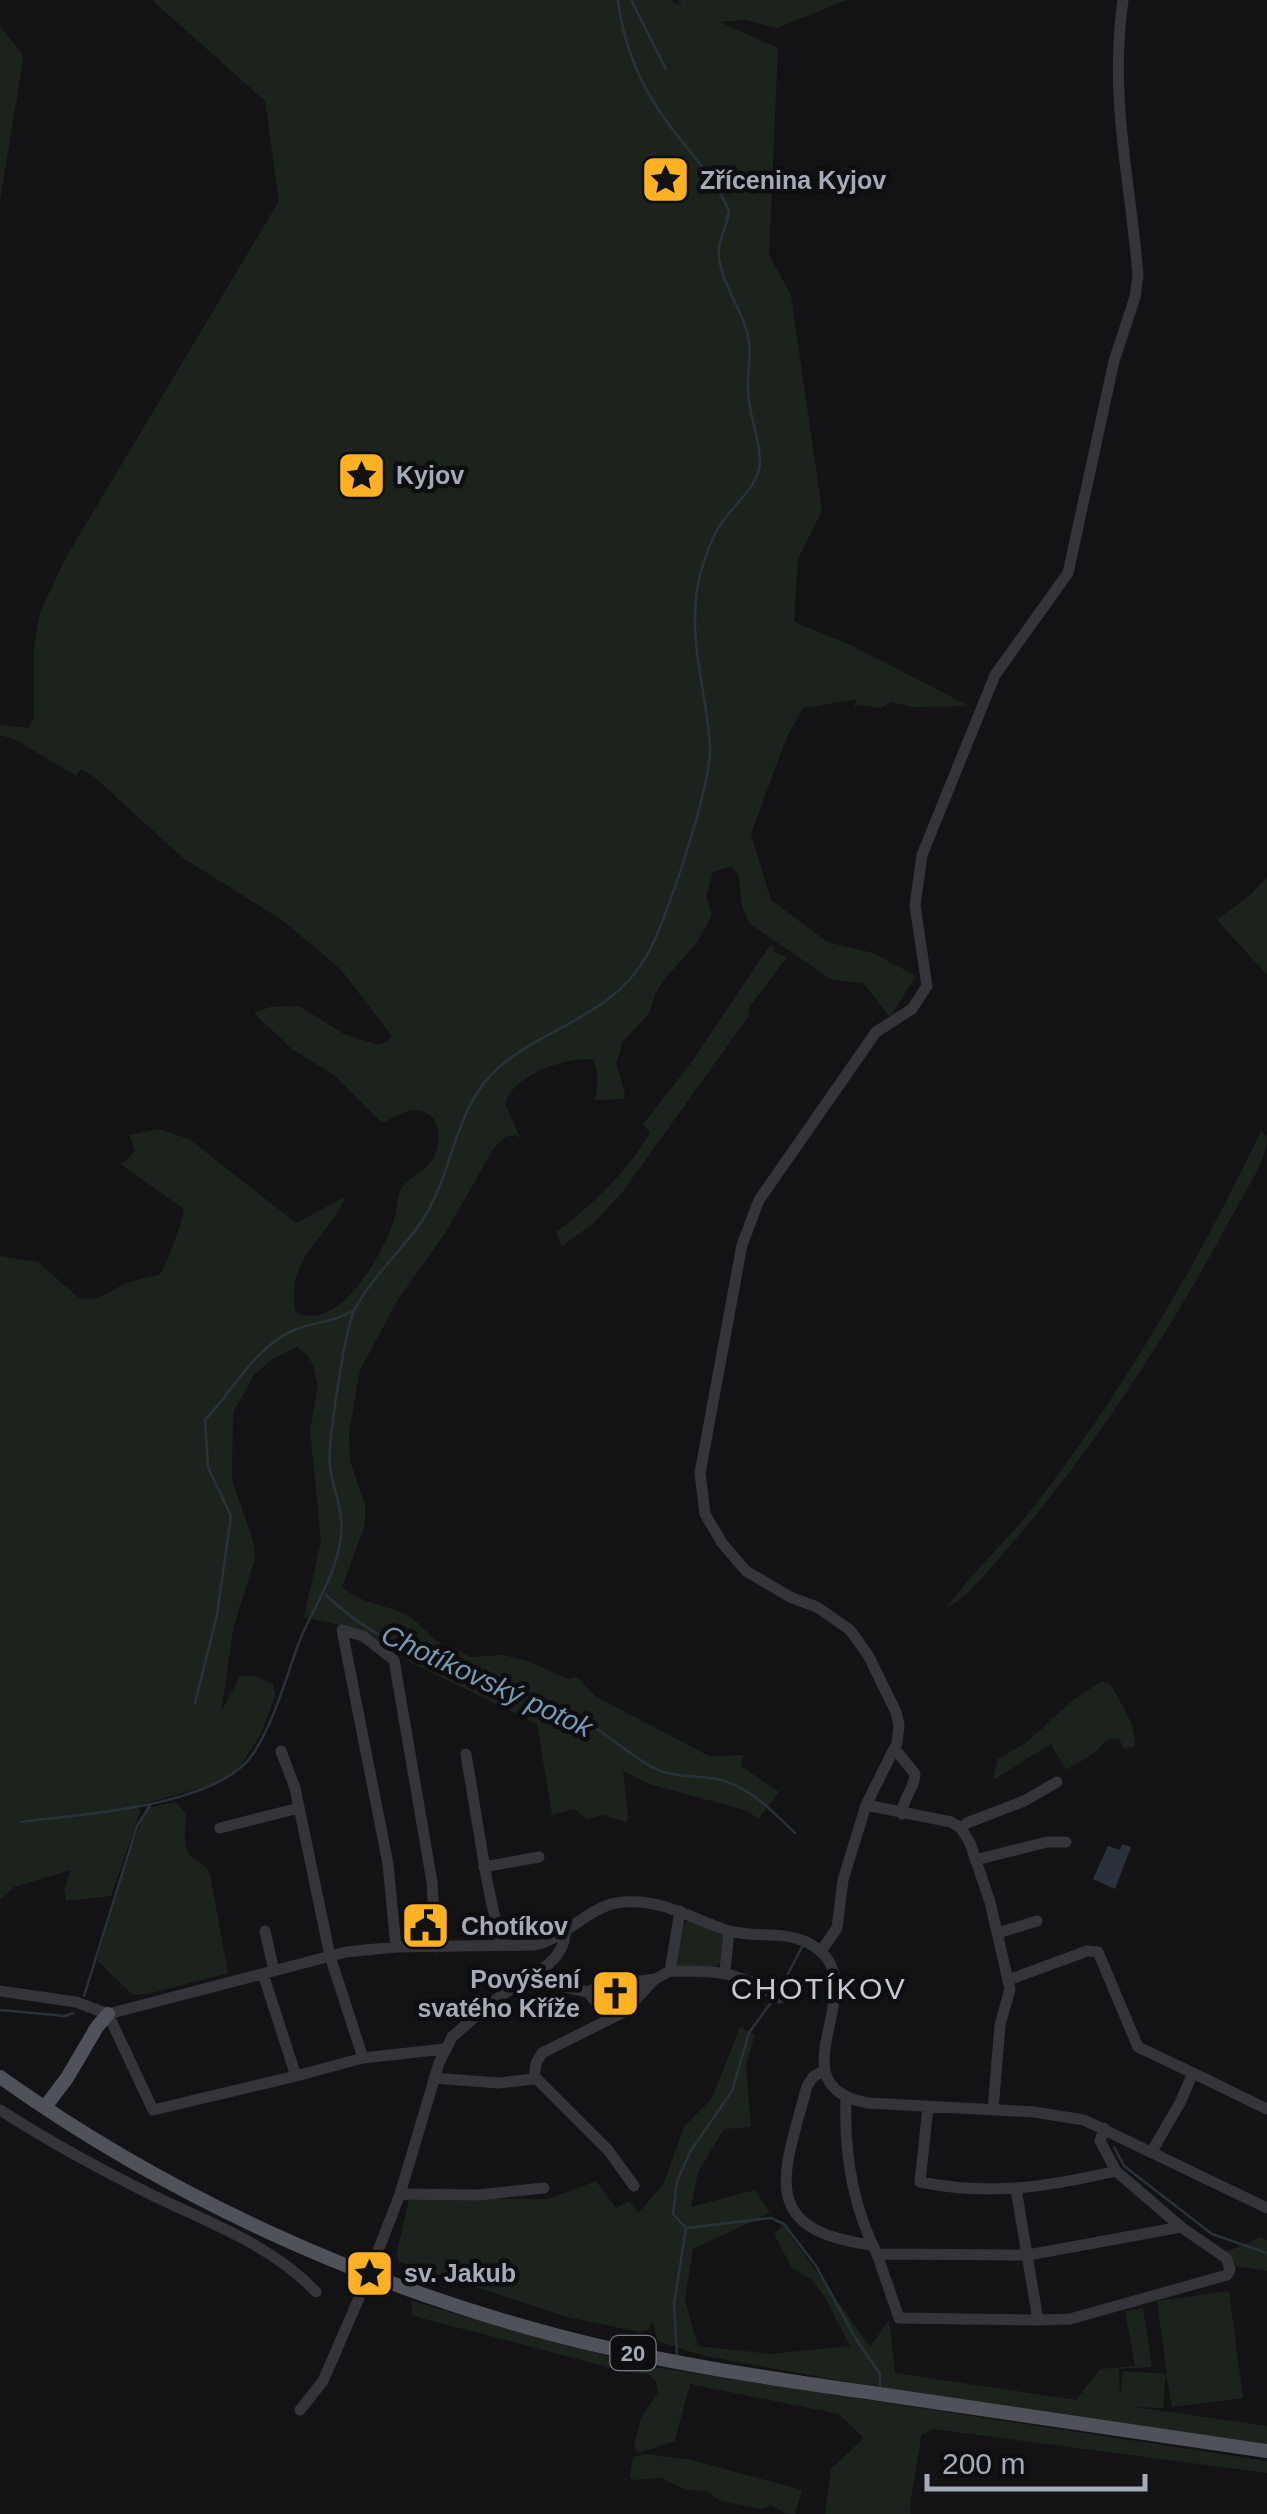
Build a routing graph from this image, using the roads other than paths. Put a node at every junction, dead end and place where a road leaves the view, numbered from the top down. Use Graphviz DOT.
graph roads {
  1 [pos="1123,0"];
  2 [pos="894,1748"];
  3 [pos="281,1751"];
  4 [pos="466,1754"];
  5 [pos="1057,1782"];
  6 [pos="866,1805"];
  7 [pos="299,1808"];
  8 [pos="902,1814"];
  9 [pos="220,1828"];
  10 [pos="961,1828"];
  11 [pos="1066,1842"];
  12 [pos="539,1856"];
  13 [pos="975,1860"];
  14 [pos="484,1867"];
  15 [pos="680,1910"];
  16 [pos="1037,1920"];
  17 [pos="265,1931"];
  18 [pos="730,1932"];
  19 [pos="998,1933"];
  20 [pos="565,1934"];
  21 [pos="811,1945"];
  22 [pos="501,1946"];
  23 [pos="436,1947"];
  24 [pos="396,1948"];
  25 [pos="330,1956"];
  26 [pos="725,1971"];
  27 [pos="268,1972"];
  28 [pos="670,1972"];
  29 [pos="655,1978"];
  30 [pos="528,1980"];
  31 [pos="1008,1980"];
  32 [pos="0,1992"];
  33 [pos="588,1992"];
  34 [pos="777,1996"];
  35 [pos="108,2014"];
  36 [pos="608,2019"];
  37 [pos="444,2049"];
  38 [pos="363,2058"];
  39 [pos="825,2070"];
  40 [pos="1192,2073"];
  41 [pos="0,2076"];
  42 [pos="296,2076"];
  43 [pos="536,2076"];
  44 [pos="434,2078"];
  45 [pos="846,2098"];
  46 [pos="45,2107"];
  47 [pos="928,2107"];
  48 [pos="1267,2108"];
  49 [pos="0,2110"];
  50 [pos="994,2110"];
  51 [pos="1104,2128"];
  52 [pos="1152,2151"];
  53 [pos="1116,2171"];
  54 [pos="634,2186"];
  55 [pos="544,2188"];
  56 [pos="1016,2189"];
  57 [pos="400,2194"];
  58 [pos="1267,2208"];
  59 [pos="1181,2227"];
  60 [pos="874,2250"];
  61 [pos="378,2251"];
  62 [pos="1028,2255"];
  63 [pos="316,2292"];
  64 [pos="359,2298"];
  65 [pos="1038,2320"];
  66 [pos="300,2410"];
  67 [pos="1267,2452"];
  1 -- 2 [label="street"];
  2 -- 6 [label="street"];
  2 -- 8 [label="street"];
  3 -- 7 [label="street"];
  4 -- 14 [label="street"];
  5 -- 10 [label="street"];
  6 -- 8 [label="street"];
  6 -- 21 [label="street"];
  7 -- 9 [label="street"];
  7 -- 25 [label="street"];
  8 -- 10 [label="street"];
  10 -- 13 [label="street"];
  11 -- 13 [label="street"];
  12 -- 14 [label="street"];
  13 -- 19 [label="street"];
  14 -- 22 [label="street"];
  15 -- 18 [label="street"];
  15 -- 20 [label="street"];
  15 -- 28 [label="street"];
  16 -- 19 [label="street"];
  17 -- 27 [label="street"];
  18 -- 21 [label="street"];
  18 -- 26 [label="street"];
  19 -- 31 [label="street"];
  20 -- 22 [label="street"];
  20 -- 30 [label="street"];
  21 -- 39 [label="street"];
  22 -- 23 [label="street"];
  23 -- 24 [label="street"];
  23 -- 24 [label="street"];
  24 -- 25 [label="street"];
  25 -- 27 [label="street"];
  25 -- 38 [label="street"];
  26 -- 28 [label="street"];
  26 -- 34 [label="street"];
  27 -- 35 [label="street"];
  27 -- 42 [label="street"];
  28 -- 29 [label="street"];
  29 -- 33 [label="street"];
  29 -- 36 [label="street"];
  30 -- 33 [label="street"];
  30 -- 37 [label="street"];
  31 -- 40 [label="street"];
  31 -- 50 [label="street"];
  32 -- 35 [label="street"];
  33 -- 36 [label="street"];
  35 -- 42 [label="street"];
  35 -- 46 [label="main road"];
  36 -- 43 [label="street"];
  37 -- 38 [label="street"];
  37 -- 44 [label="street"];
  38 -- 42 [label="street"];
  39 -- 45 [label="street"];
  39 -- 60 [label="street"];
  40 -- 48 [label="street"];
  40 -- 52 [label="street"];
  41 -- 46 [label="main road, 20"];
  43 -- 44 [label="street"];
  43 -- 54 [label="street"];
  44 -- 57 [label="street"];
  45 -- 47 [label="street"];
  45 -- 60 [label="street"];
  46 -- 67 [label="main road, 20"];
  47 -- 50 [label="street"];
  47 -- 56 [label="street"];
  49 -- 63 [label="street"];
  50 -- 51 [label="street"];
  51 -- 52 [label="street"];
  51 -- 53 [label="street"];
  52 -- 58 [label="street"];
  53 -- 56 [label="street"];
  53 -- 59 [label="street"];
  55 -- 57 [label="street"];
  56 -- 62 [label="street"];
  57 -- 61 [label="street"];
  59 -- 62 [label="street"];
  59 -- 65 [label="street"];
  60 -- 62 [label="street"];
  60 -- 65 [label="street"];
  62 -- 65 [label="street"];
  64 -- 66 [label="street"];
}
